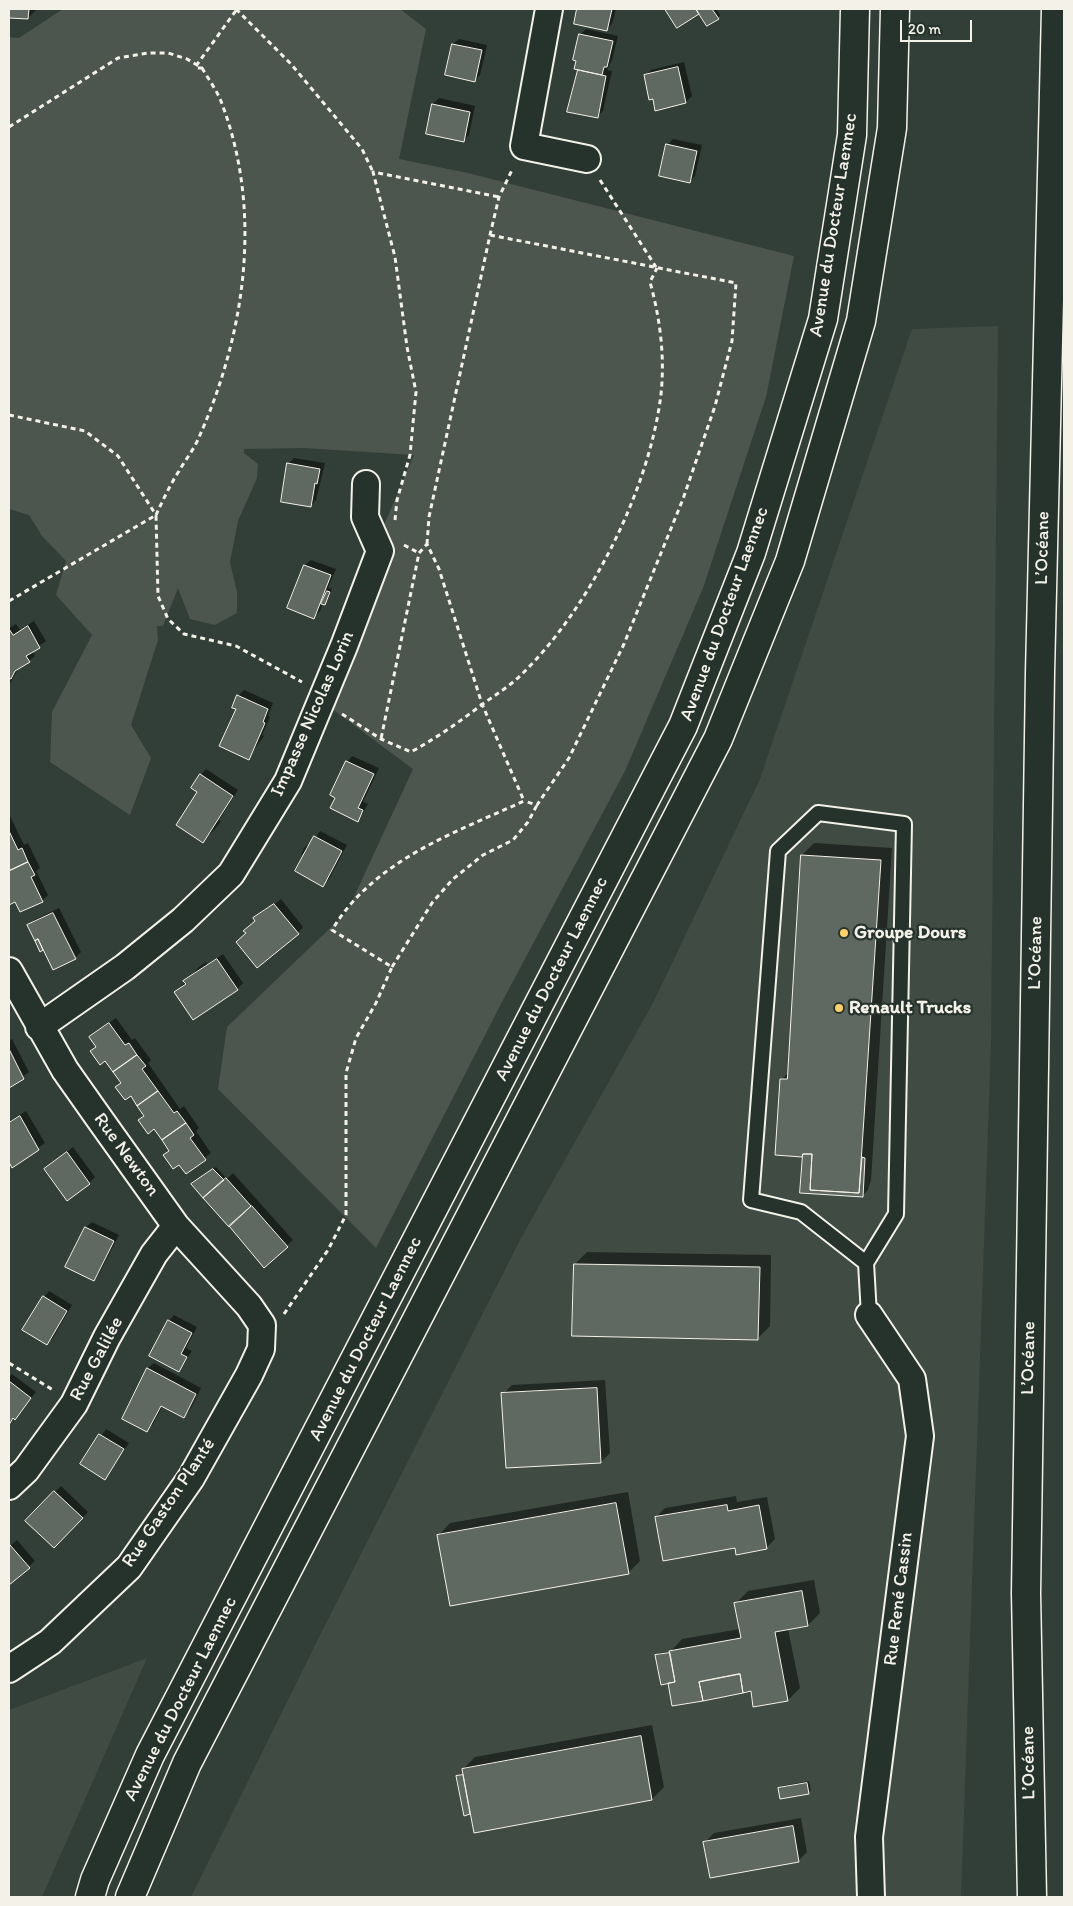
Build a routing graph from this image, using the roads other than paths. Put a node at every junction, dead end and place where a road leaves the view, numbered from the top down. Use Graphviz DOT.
graph roads {
  1 [pos="549,9"];
  2 [pos="855,9"];
  3 [pos="895,9"];
  4 [pos="1056,9"];
  5 [pos="587,158"];
  6 [pos="366,484"];
  7 [pos="9,971"];
  8 [pos="39,1027"];
  9 [pos="176,1226"];
  10 [pos="866,1263"];
  11 [pos="869,1315"];
  12 [pos="262,1325"];
  13 [pos="9,1486"];
  14 [pos="9,1669"];
  15 [pos="90,1897"];
  16 [pos="130,1897"];
  17 [pos="871,1897"];
  18 [pos="1032,1897"];
  1 -- 5 [label="street"];
  2 -- 15 [label="main road, Avenue du Docteur Laennec"];
  3 -- 16 [label="main road, Avenue du Docteur Laennec"];
  4 -- 18 [label="main road, L’Océane"];
  6 -- 8 [label="street, Impasse Nicolas Lorin"];
  7 -- 8 [label="street, Rue Newton"];
  8 -- 9 [label="street, Rue Newton"];
  9 -- 12 [label="street, Rue Newton"];
  9 -- 13 [label="street, Rue Galilée"];
  10 -- 10 [label="lane"];
  10 -- 11 [label="lane"];
  11 -- 17 [label="street, Rue René Cassin"];
  12 -- 14 [label="street, Rue Gaston Planté"];
}
